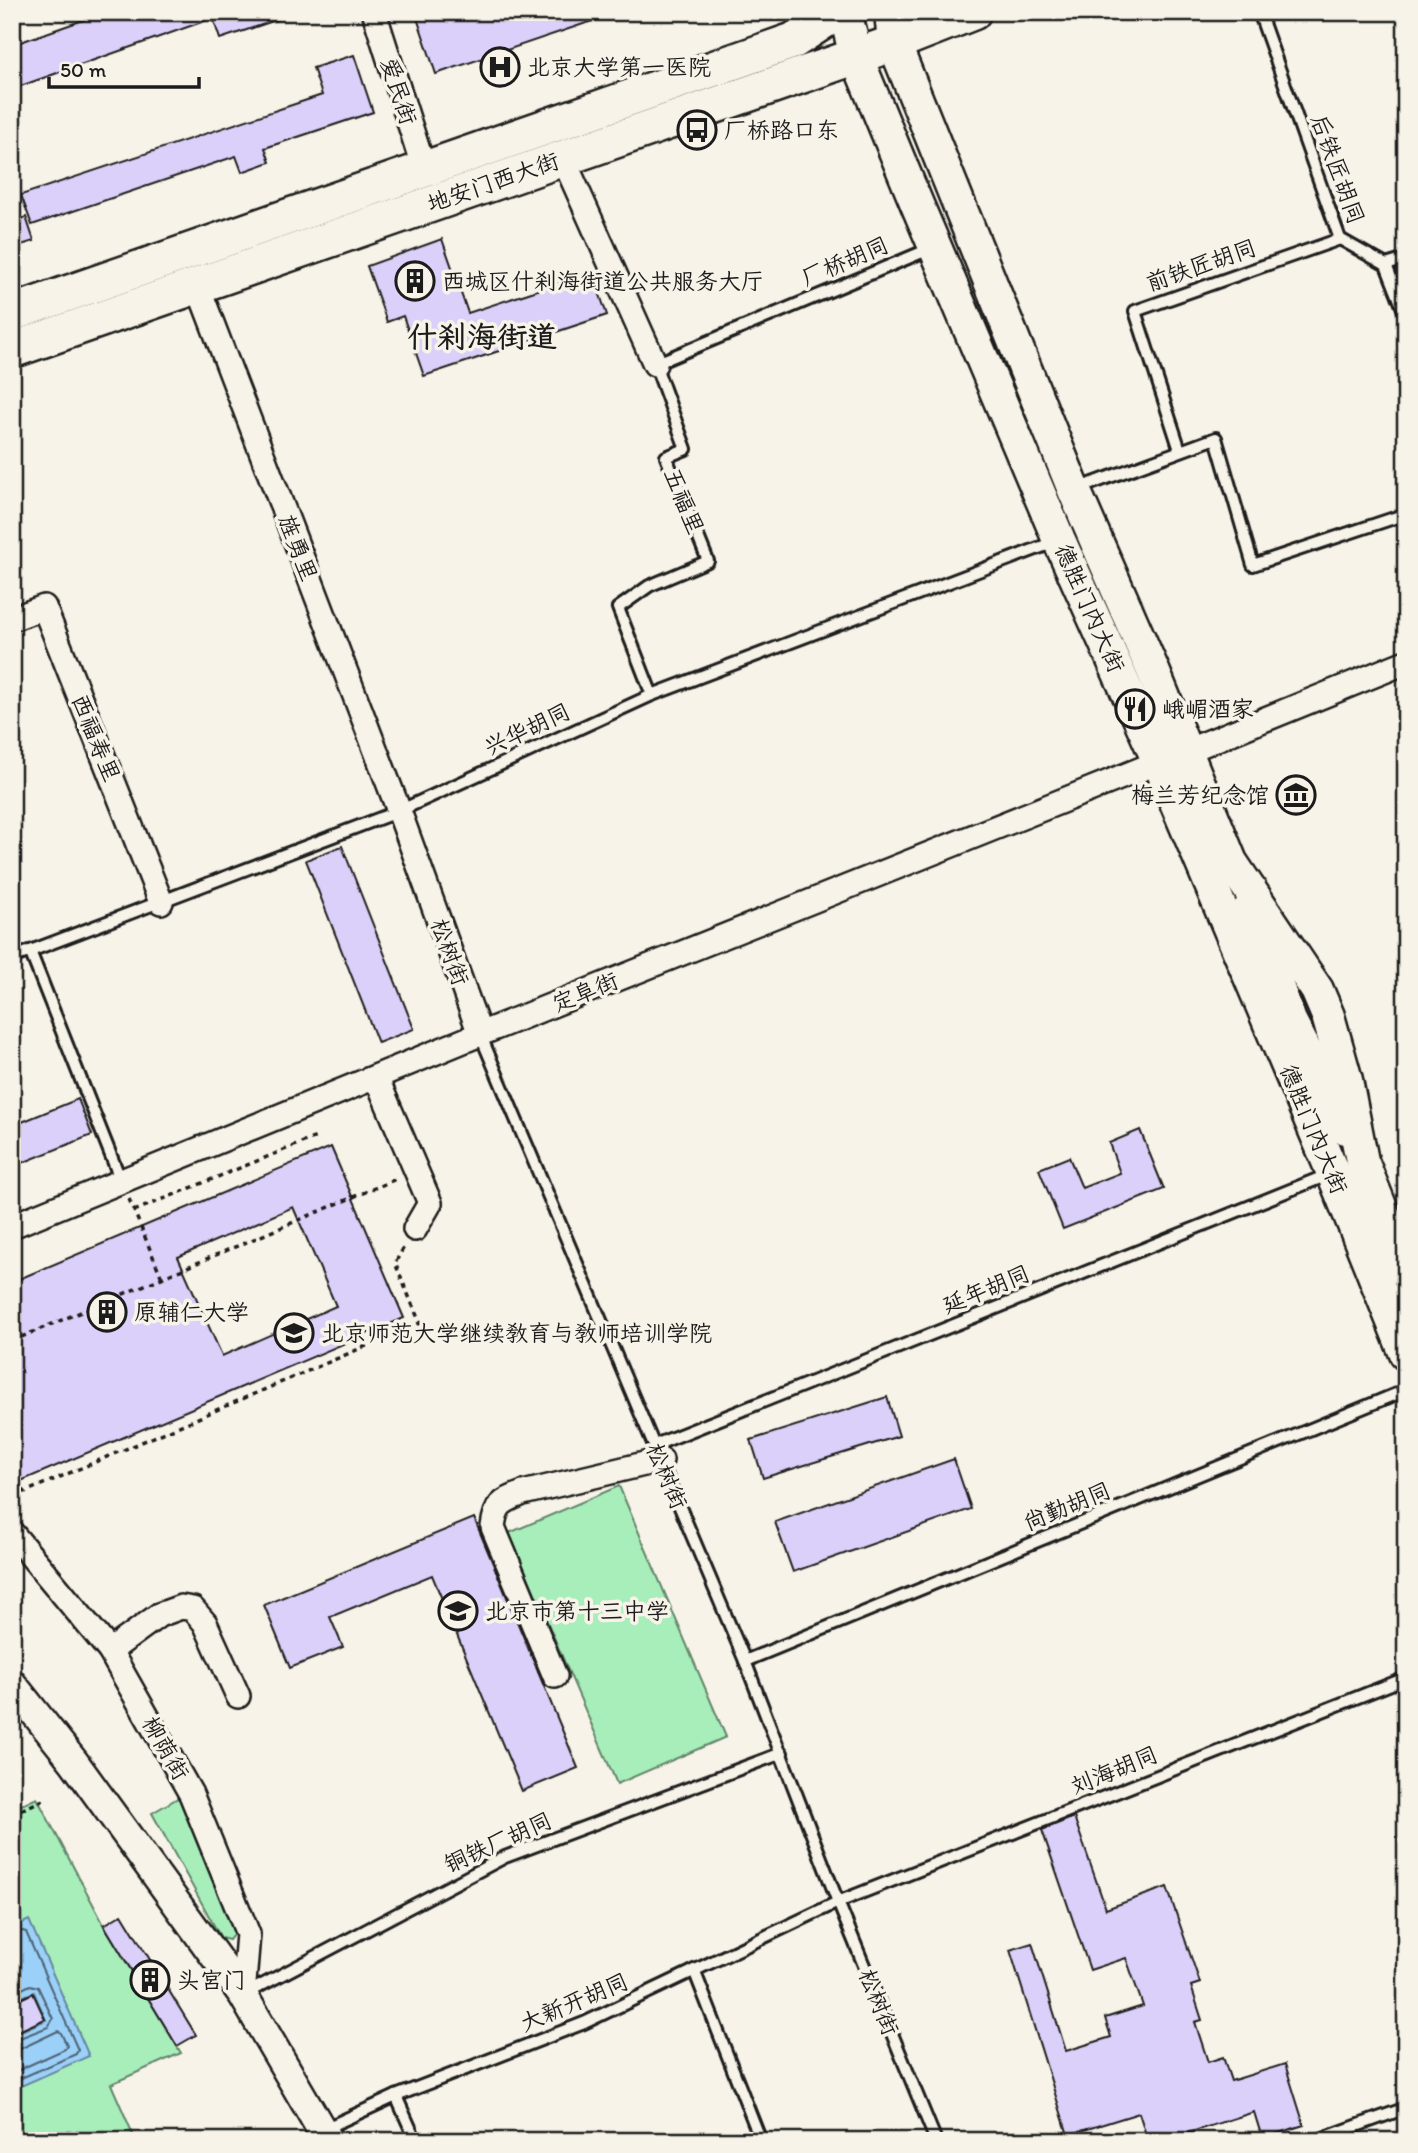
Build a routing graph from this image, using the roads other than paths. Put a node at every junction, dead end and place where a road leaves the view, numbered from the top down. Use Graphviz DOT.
graph roads {
  1 [pos="374,12"];
  2 [pos="837,12"];
  3 [pos="845,12"];
  4 [pos="973,12"];
  5 [pos="1259,12"];
  6 [pos="893,28"];
  7 [pos="856,56"];
  8 [pos="563,158"];
  9 [pos="424,169"];
  10 [pos="1339,239"];
  11 [pos="935,247"];
  12 [pos="1406,259"];
  13 [pos="1386,265"];
  14 [pos="197,284"];
  15 [pos="12,313"];
  16 [pos="1406,316"];
  17 [pos="12,350"];
  18 [pos="655,363"];
  19 [pos="1180,450"];
  20 [pos="1074,489"];
  21 [pos="1406,514"];
  22 [pos="1059,540"];
  23 [pos="12,618"];
  24 [pos="1406,662"];
  25 [pos="1154,673"];
  26 [pos="1124,685"];
  27 [pos="652,695"];
  28 [pos="1173,757"];
  29 [pos="399,811"];
  30 [pos="1218,867"];
  31 [pos="160,902"];
  32 [pos="30,951"];
  33 [pos="12,958"];
  34 [pos="480,1034"];
  35 [pos="376,1077"];
  36 [pos="1332,1173"];
  37 [pos="121,1181"];
  38 [pos="12,1226"];
  39 [pos="415,1229"];
  40 [pos="1406,1271"];
  41 [pos="1406,1354"];
  42 [pos="1406,1390"];
  43 [pos="658,1452"];
  44 [pos="12,1533"];
  45 [pos="110,1651"];
  46 [pos="745,1661"];
  47 [pos="555,1676"];
  48 [pos="1406,1678"];
  49 [pos="12,1684"];
  50 [pos="238,1696"];
  51 [pos="782,1753"];
  52 [pos="838,1902"];
  53 [pos="694,1970"];
  54 [pos="243,1995"];
  55 [pos="396,2096"];
  56 [pos="1406,2108"];
  57 [pos="325,2136"];
  58 [pos="416,2141"];
  59 [pos="761,2141"];
  60 [pos="936,2141"];
  61 [pos="1315,2141"];
  1 -- 9 [label="street, 爱民街"];
  2 -- 9 [label="main road, 地安门西大街"];
  3 -- 7 [label="main road, 德胜门内大街"];
  4 -- 6 [label="main road, 地安门西大街"];
  5 -- 10 [label="lane, 后铁匠胡同"];
  6 -- 7 [label="main road, 地安门西大街"];
  6 -- 20 [label="main road, 德胜门内大街"];
  7 -- 8 [label="main road, 地安门西大街"];
  7 -- 11 [label="main road, 德胜门内大街"];
  8 -- 14 [label="main road, 地安门西大街"];
  8 -- 18 [label="street, 五福里"];
  9 -- 15 [label="main road, 地安门西大街"];
  10 -- 13 [label="lane, 后铁匠胡同"];
  10 -- 19 [label="lane, 前铁匠胡同"];
  11 -- 18 [label="lane, 厂桥胡同"];
  11 -- 22 [label="main road, 德胜门内大街"];
  12 -- 13 [label="lane"];
  13 -- 16 [label="lane"];
  14 -- 17 [label="main road, 地安门西大街"];
  14 -- 29 [label="street, 旌勇里"];
  18 -- 27 [label="lane, 五福里"];
  19 -- 20 [label="lane"];
  19 -- 21 [label="lane"];
  20 -- 25 [label="main road, 德胜门内大街"];
  22 -- 26 [label="main road, 德胜门内大街"];
  22 -- 27 [label="lane, 兴华胡同"];
  23 -- 31 [label="street, 西福寿里"];
  24 -- 28 [label="street, 定阜街"];
  25 -- 26 [label="main road"];
  25 -- 28 [label="main road, 德胜门内大街"];
  26 -- 28 [label="main road, 德胜门内大街"];
  27 -- 29 [label="lane, 兴华胡同"];
  28 -- 30 [label="main road, 德胜门内大街"];
  28 -- 34 [label="street, 定阜街"];
  29 -- 31 [label="lane, 兴华胡同"];
  29 -- 34 [label="street, 松树街"];
  30 -- 36 [label="main road, 德胜门内大街"];
  30 -- 40 [label="main road, 德胜门内大街"];
  31 -- 32 [label="lane, 兴华胡同"];
  32 -- 33 [label="lane, 兴华胡同"];
  32 -- 37 [label="lane"];
  34 -- 35 [label="street, 定阜街"];
  34 -- 43 [label="lane, 松树街"];
  35 -- 37 [label="street, 定阜街"];
  35 -- 39 [label="street"];
  36 -- 41 [label="main road, 德胜门内大街"];
  36 -- 43 [label="lane, 延年胡同"];
  37 -- 38 [label="street, 定阜街"];
  42 -- 46 [label="lane, 尚勤胡同"];
  43 -- 46 [label="lane, 松树街"];
  43 -- 47 [label="street"];
  44 -- 45 [label="street, 柳荫街"];
  45 -- 50 [label="street"];
  45 -- 54 [label="street, 柳荫街"];
  46 -- 51 [label="lane, 松树街"];
  48 -- 52 [label="lane, 刘海胡同"];
  49 -- 54 [label="street"];
  51 -- 52 [label="lane, 松树街"];
  51 -- 54 [label="lane, 铜铁厂胡同"];
  52 -- 53 [label="lane, 大新开胡同"];
  52 -- 60 [label="lane, 松树街"];
  53 -- 55 [label="lane, 大新开胡同"];
  53 -- 59 [label="lane"];
  54 -- 57 [label="street"];
  55 -- 57 [label="lane, 大新开胡同"];
  55 -- 58 [label="lane"];
  56 -- 61 [label="lane"];
}
